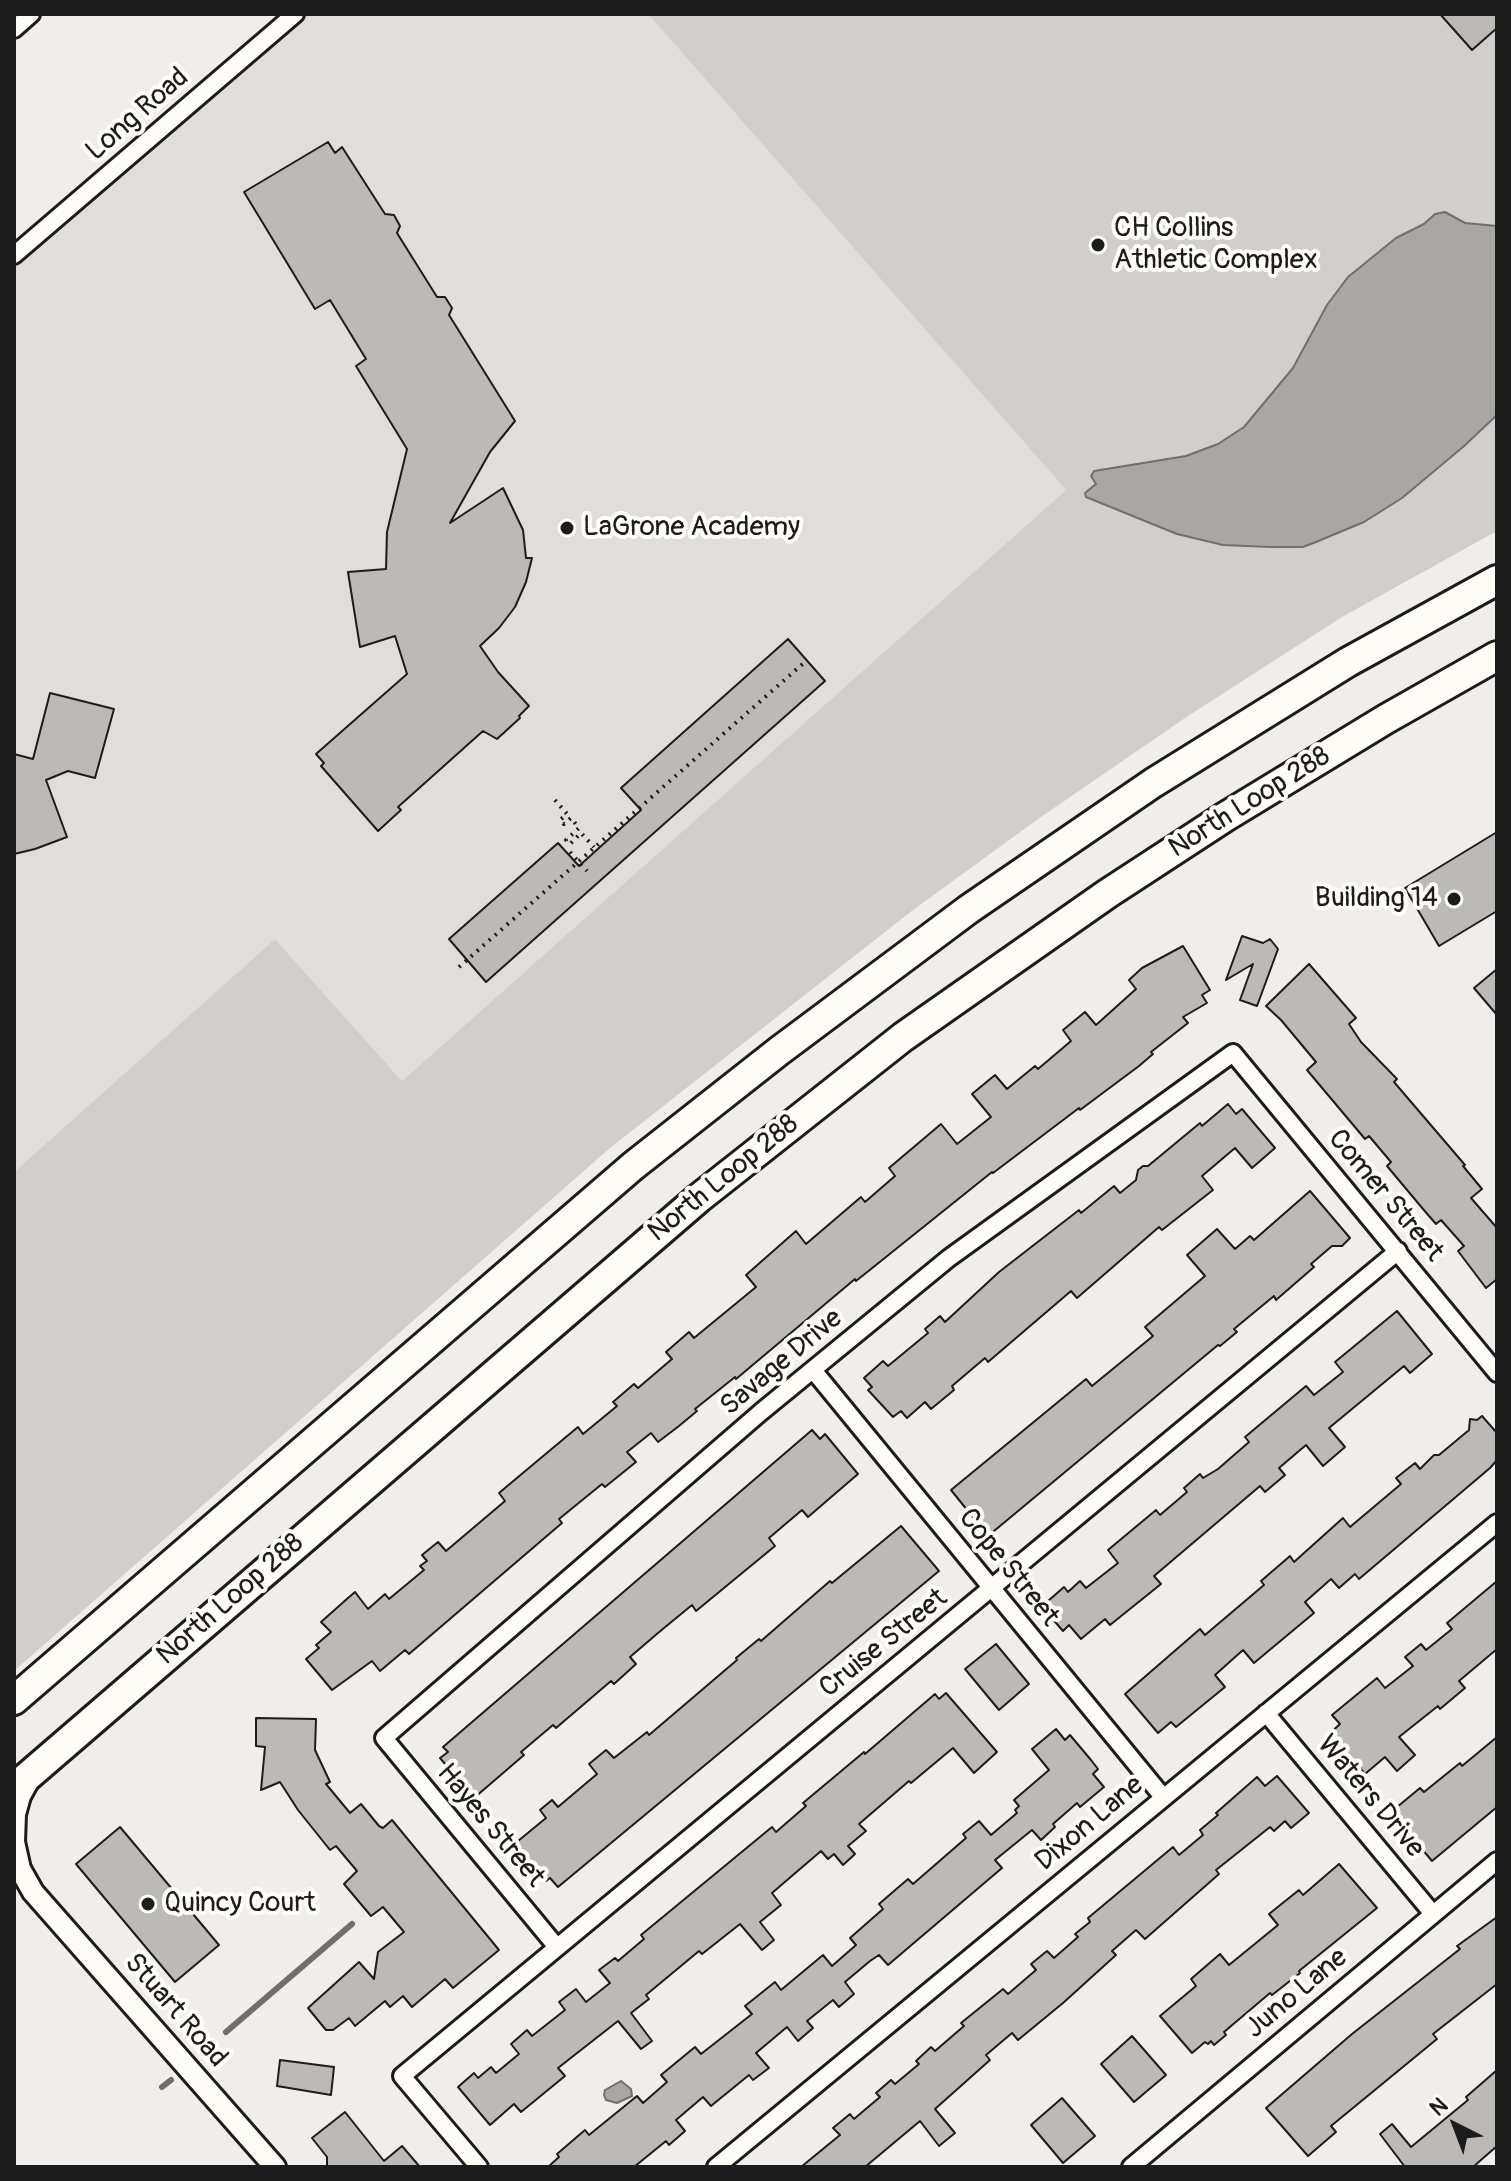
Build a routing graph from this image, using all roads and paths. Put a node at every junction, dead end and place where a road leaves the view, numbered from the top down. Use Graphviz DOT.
graph roads {
  1 [pos="31,14"];
  2 [pos="295,14"];
  3 [pos="14,29"];
  4 [pos="14,255"];
  5 [pos="1497,580"];
  6 [pos="1497,656"];
  7 [pos="806,661"];
  8 [pos="1497,669"];
  9 [pos="1386,719"];
  10 [pos="555,800"];
  11 [pos="594,847"];
  12 [pos="570,852"];
  13 [pos="578,861"];
  14 [pos="587,871"];
  15 [pos="459,967"];
  16 [pos="1233,1053"];
  17 [pos="1398,1251"];
  18 [pos="813,1370"];
  19 [pos="1497,1373"];
  20 [pos="1497,1523"];
  21 [pos="991,1589"];
  22 [pos="14,1700"];
  23 [pos="1266,1713"];
  24 [pos="384,1738"];
  25 [pos="24,1779"];
  26 [pos="1163,1797"];
  27 [pos="1497,1861"];
  28 [pos="23,1889"];
  29 [pos="1433,1914"];
  30 [pos="556,1946"];
  31 [pos="275,2167"];
  32 [pos="479,2167"];
  33 [pos="716,2167"];
  34 [pos="1131,2167"];
  1 -- 3 [label="street"];
  2 -- 4 [label="street, Long Road"];
  5 -- 22 [label="highway"];
  6 -- 9 [label="highway, North Loop 288"];
  7 -- 11 [label="path"];
  8 -- 9 [label="highway"];
  9 -- 25 [label="highway, North Loop 288"];
  10 -- 11 [label="path"];
  11 -- 13 [label="path"];
  12 -- 13 [label="path"];
  13 -- 14 [label="path"];
  13 -- 15 [label="path"];
  16 -- 17 [label="street, Comer Street"];
  16 -- 18 [label="street, Savage Drive"];
  17 -- 19 [label="street, Comer Street"];
  17 -- 21 [label="street, Cruise Street"];
  18 -- 21 [label="street, Cope Street"];
  18 -- 24 [label="street, Savage Drive"];
  20 -- 23 [label="street, Dixon Lane"];
  21 -- 26 [label="street, Cope Street"];
  21 -- 30 [label="street, Cruise Street"];
  23 -- 26 [label="street, Dixon Lane"];
  23 -- 29 [label="street, Waters Drive"];
  24 -- 30 [label="street, Hayes Street"];
  25 -- 28 [label="street, Stuart Road"];
  26 -- 33 [label="street, Dixon Lane"];
  27 -- 29 [label="street, Juno Lane"];
  28 -- 31 [label="street, Stuart Road"];
  29 -- 34 [label="street, Juno Lane"];
  30 -- 32 [label="street, Cruise Street"];
}
